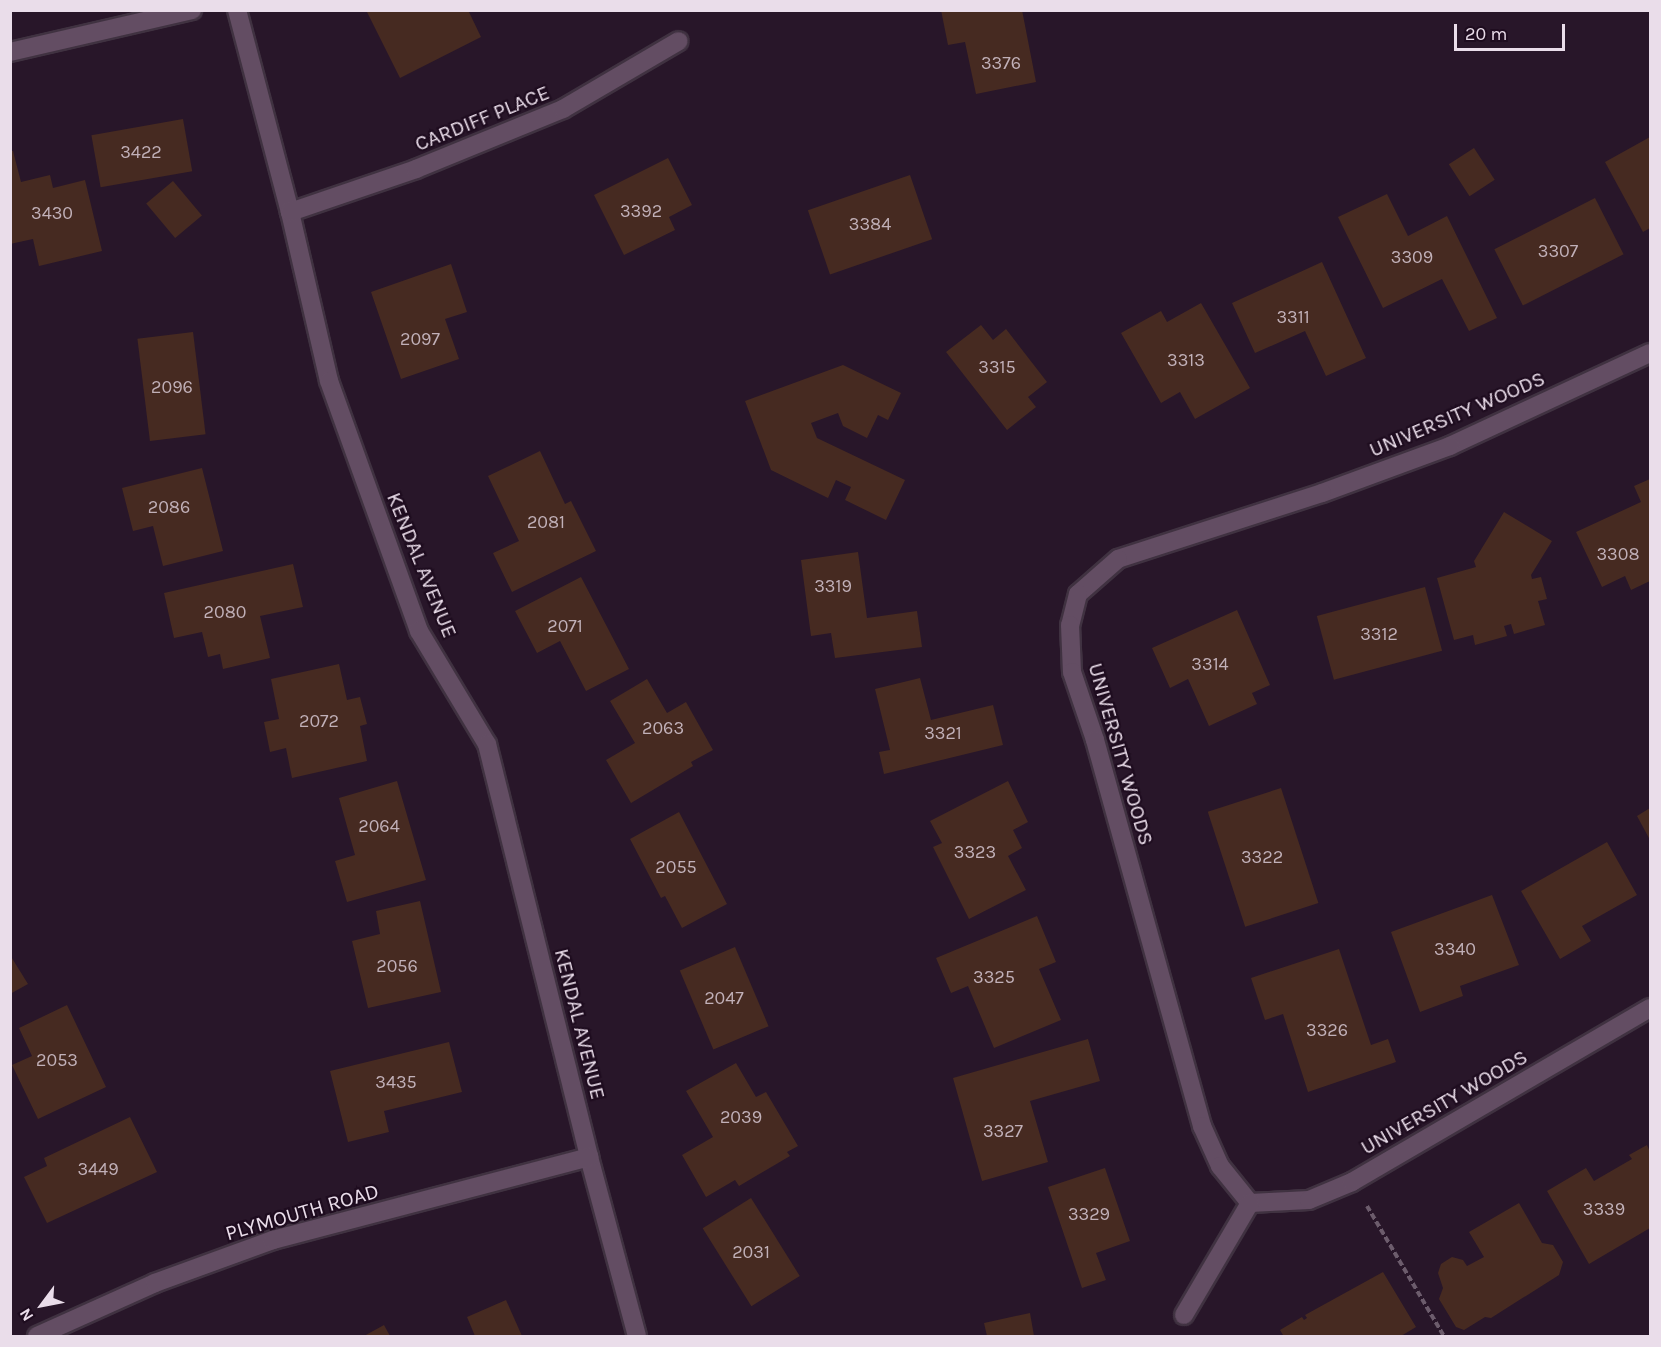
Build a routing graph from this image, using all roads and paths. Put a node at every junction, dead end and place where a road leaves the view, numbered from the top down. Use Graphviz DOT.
graph roads {
  1 [pos="192,10"];
  2 [pos="237,10"];
  3 [pos="679,41"];
  4 [pos="10,52"];
  5 [pos="290,212"];
  6 [pos="1650,353"];
  7 [pos="1650,1008"];
  8 [pos="589,1157"];
  9 [pos="1353,1182"];
  10 [pos="1250,1203"];
  11 [pos="1184,1315"];
  12 [pos="37,1336"];
  13 [pos="637,1336"];
  14 [pos="1444,1336"];
  1 -- 4 [label="street"];
  2 -- 5 [label="street, KENDAL AVENUE"];
  3 -- 5 [label="street, CARDIFF PLACE"];
  5 -- 8 [label="street, KENDAL AVENUE"];
  6 -- 10 [label="street, UNIVERSITY WOODS"];
  7 -- 9 [label="street, UNIVERSITY WOODS"];
  8 -- 12 [label="street, PLYMOUTH ROAD"];
  8 -- 13 [label="street, KENDAL AVENUE"];
  9 -- 10 [label="street, UNIVERSITY WOODS"];
  9 -- 14 [label="path"];
  10 -- 11 [label="street"];
}
